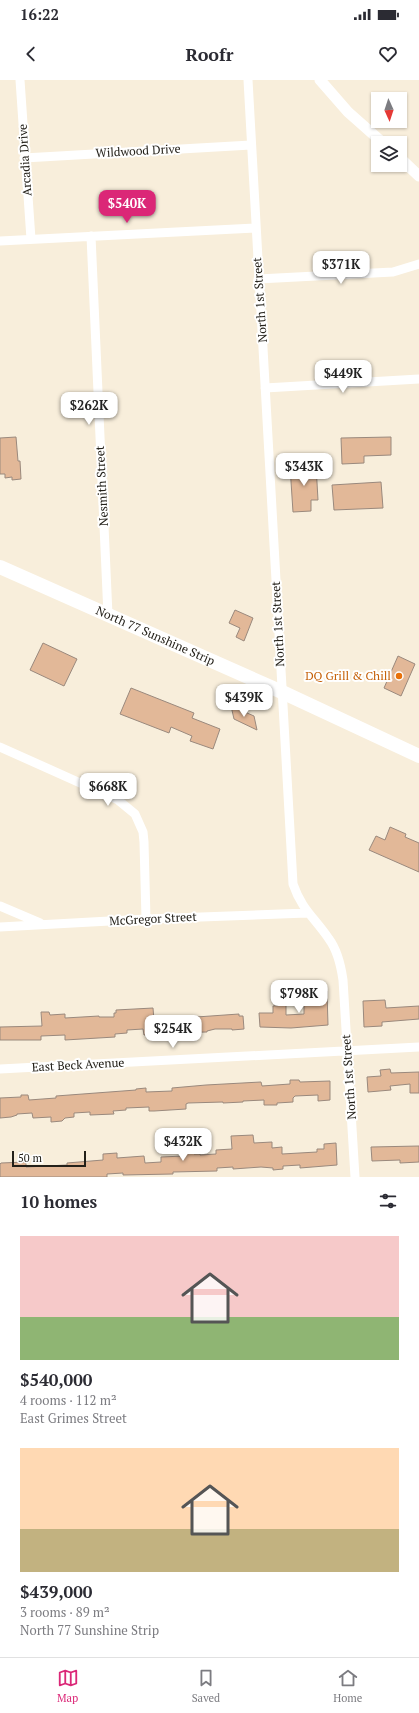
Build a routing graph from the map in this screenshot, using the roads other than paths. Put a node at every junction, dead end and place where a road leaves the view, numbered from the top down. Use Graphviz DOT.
graph roads {
  1 [pos="20,80"];
  2 [pos="248,80"];
  3 [pos="320,80"];
  4 [pos="375,136"];
  5 [pos="251,145"];
  6 [pos="24,158"];
  7 [pos="407,165"];
  8 [pos="419,176"];
  9 [pos="256,228"];
  10 [pos="91,236"];
  11 [pos="31,239"];
  12 [pos="0,241"];
  13 [pos="419,264"];
  14 [pos="258,279"];
  15 [pos="419,379"];
  16 [pos="266,388"];
  17 [pos="0,567"];
  18 [pos="108,615"];
  19 [pos="282,692"];
  20 [pos="0,746"];
  21 [pos="419,756"];
  22 [pos="0,906"];
  23 [pos="307,913"];
  24 [pos="146,918"];
  25 [pos="43,924"];
  26 [pos="0,927"];
  27 [pos="419,1047"];
  28 [pos="347,1051"];
  29 [pos="0,1069"];
  30 [pos="355,1177"];
  1 -- 6 [label="street, Arcadia Drive"];
  2 -- 5 [label="street, North 1st Street"];
  3 -- 4 [label="street"];
  5 -- 6 [label="street, Wildwood Drive"];
  5 -- 9 [label="street, North 1st Street"];
  6 -- 11 [label="street, Arcadia Drive"];
  7 -- 8 [label="street"];
  9 -- 10 [label="street"];
  9 -- 14 [label="street, North 1st Street"];
  10 -- 11 [label="street"];
  10 -- 18 [label="street, Nesmith Street"];
  11 -- 12 [label="street"];
  13 -- 14 [label="street"];
  14 -- 16 [label="street, North 1st Street"];
  15 -- 16 [label="street"];
  16 -- 19 [label="street, North 1st Street"];
  17 -- 18 [label="main road, North 77 Sunshine Strip"];
  18 -- 19 [label="main road, North 77 Sunshine Strip"];
  19 -- 21 [label="main road, North 77 Sunshine Strip"];
  19 -- 23 [label="street, North 1st Street"];
  20 -- 24 [label="street"];
  22 -- 25 [label="street"];
  23 -- 24 [label="street, McGregor Street"];
  23 -- 28 [label="street, North 1st Street"];
  24 -- 25 [label="street, McGregor Street"];
  25 -- 26 [label="street, McGregor Street"];
  27 -- 28 [label="street, East Beck Avenue"];
  28 -- 29 [label="street, East Beck Avenue"];
  28 -- 30 [label="street, North 1st Street"];
}
